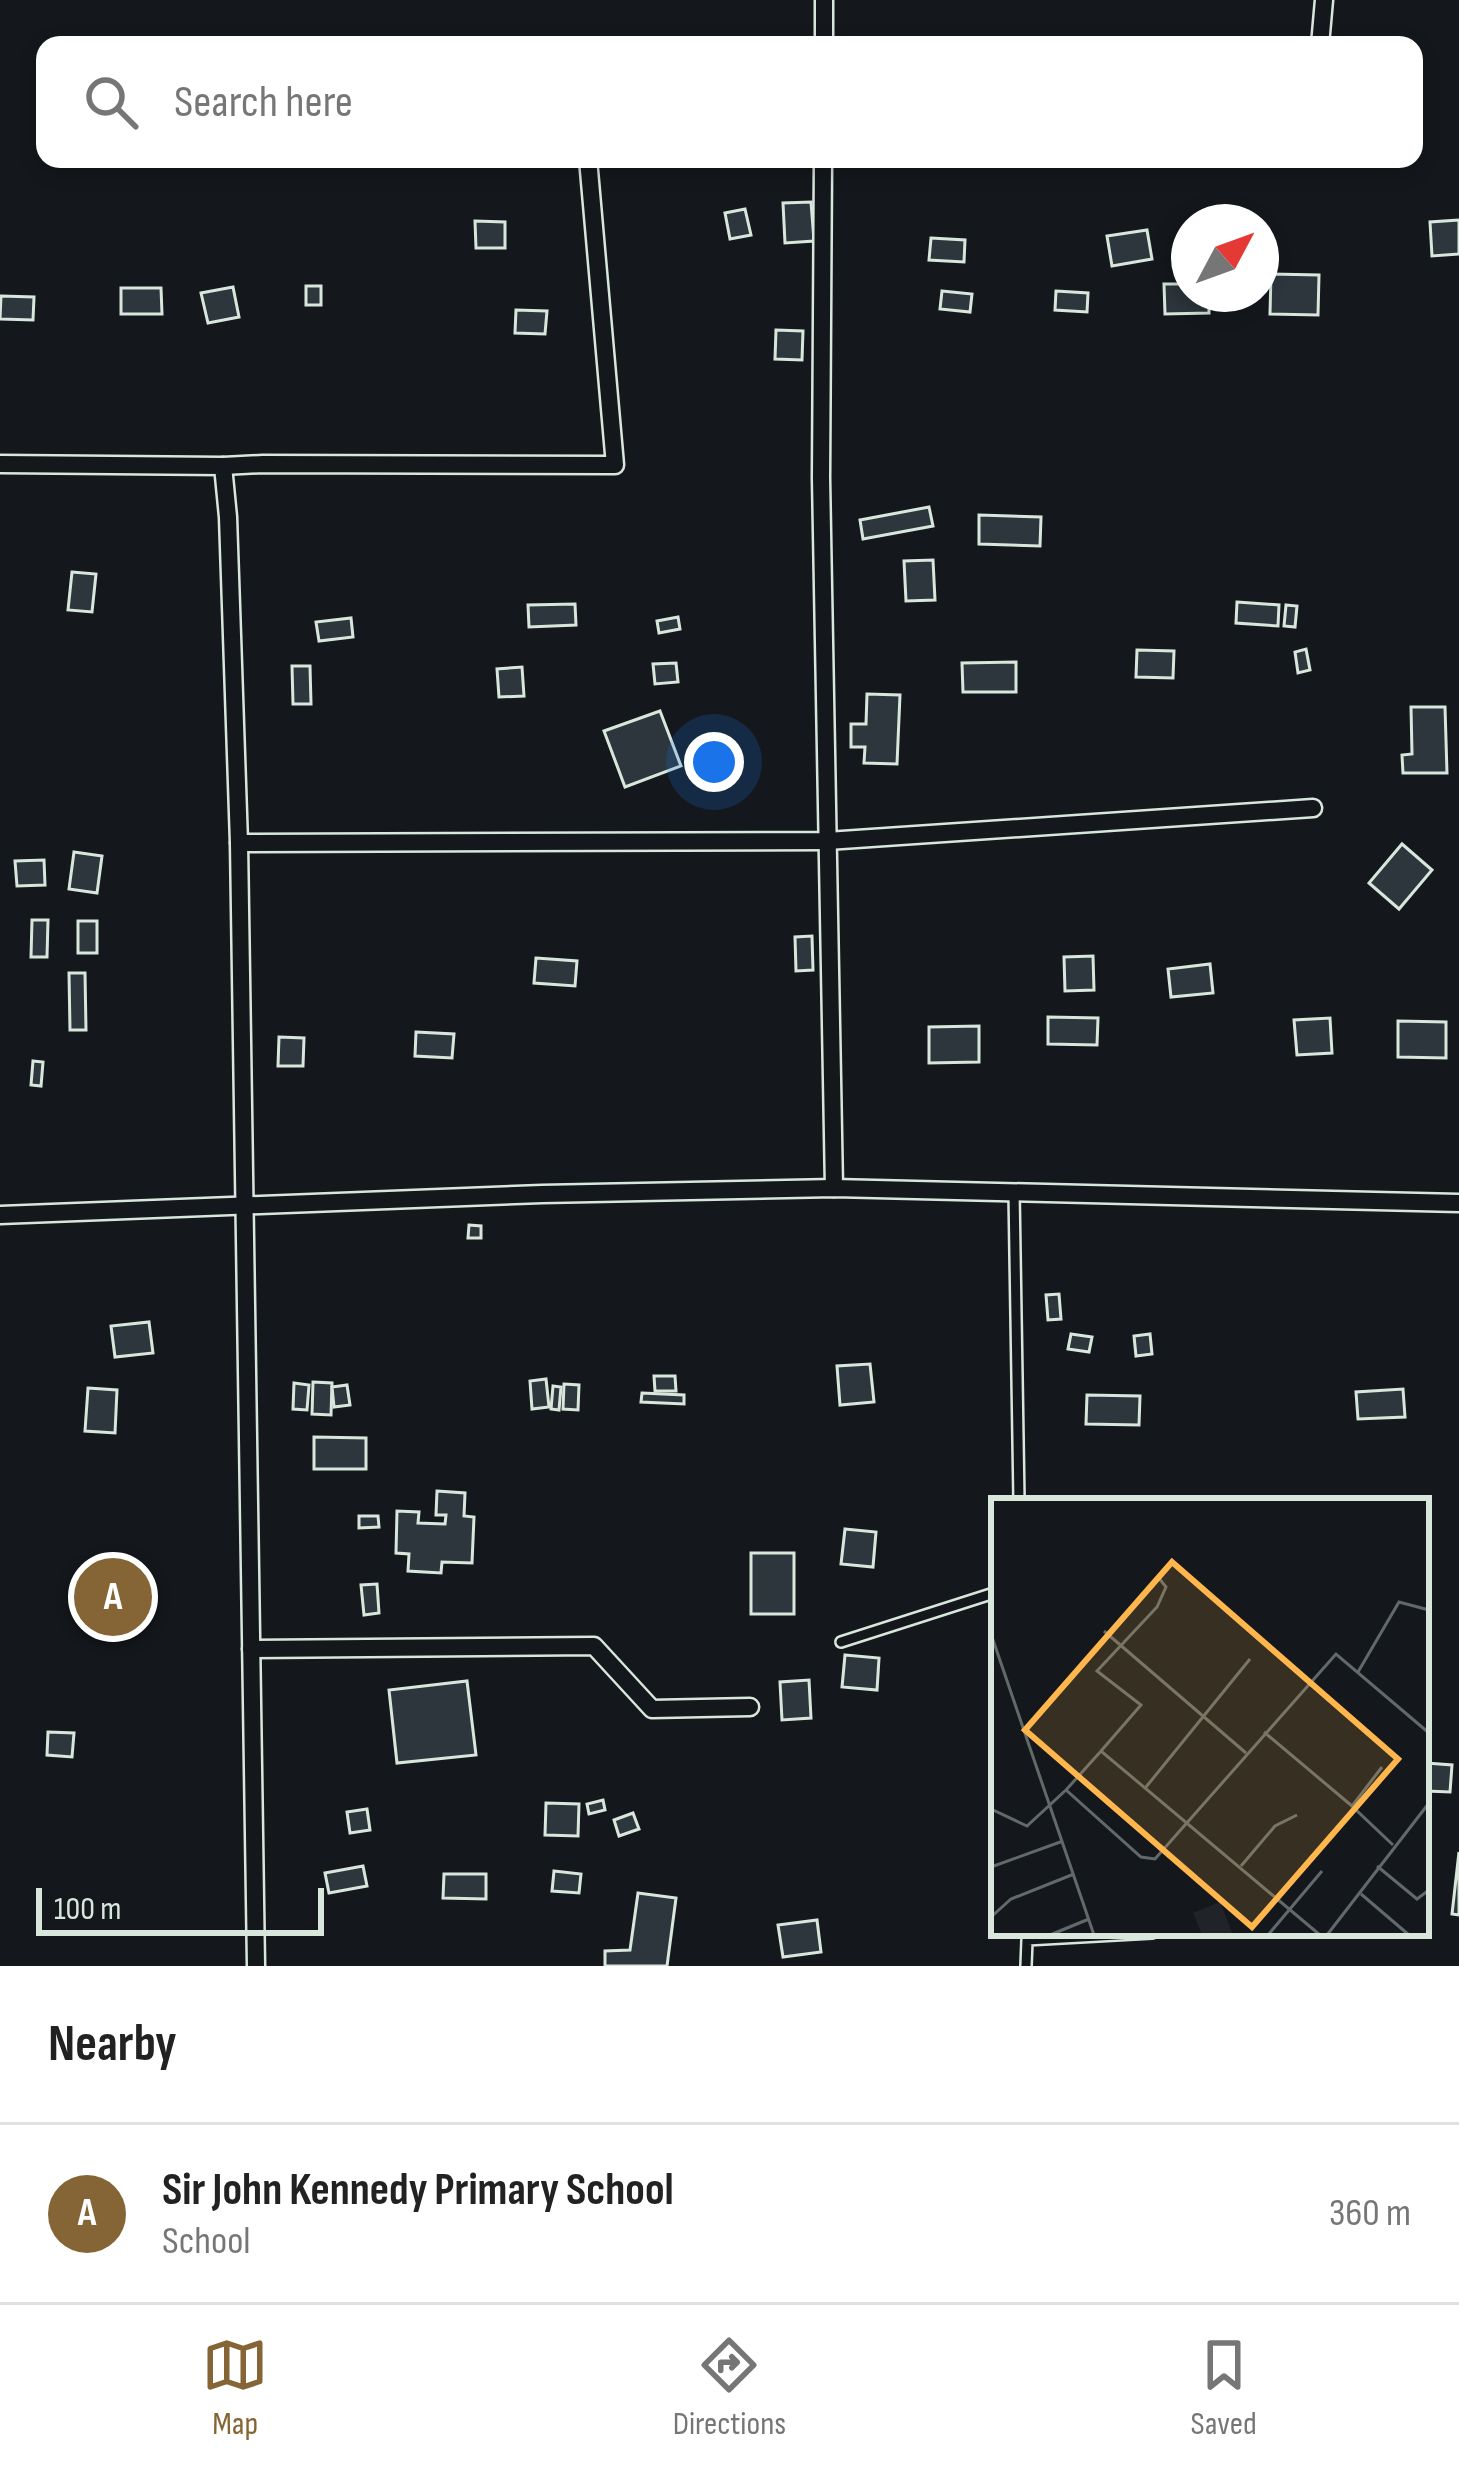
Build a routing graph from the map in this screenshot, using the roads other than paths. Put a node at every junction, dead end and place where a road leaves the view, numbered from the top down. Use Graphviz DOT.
graph roads {
  1 [pos="824,0"];
  2 [pos="1324,0"];
  3 [pos="824,36"];
  4 [pos="1321,36"];
  5 [pos="589,168"];
  6 [pos="823,168"];
  7 [pos="0,464"];
  8 [pos="223,466"];
  9 [pos="1313,808"];
  10 [pos="826,841"];
  11 [pos="239,843"];
  12 [pos="834,1188"];
  13 [pos="1014,1192"];
  14 [pos="1459,1203"];
  15 [pos="243,1207"];
  16 [pos="0,1215"];
  17 [pos="1018,1498"];
  18 [pos="991,1594"];
  19 [pos="841,1642"];
  20 [pos="250,1649"];
  21 [pos="750,1707"];
  22 [pos="1058,1936"];
  23 [pos="1027,1937"];
  24 [pos="256,1966"];
  25 [pos="1026,1966"];
  1 -- 3 [label="street"];
  2 -- 4 [label="street"];
  5 -- 8 [label="street"];
  6 -- 10 [label="street"];
  7 -- 8 [label="street"];
  8 -- 11 [label="street"];
  9 -- 10 [label="street"];
  10 -- 11 [label="street"];
  10 -- 12 [label="street"];
  11 -- 15 [label="street"];
  12 -- 13 [label="street"];
  12 -- 15 [label="street"];
  13 -- 14 [label="street"];
  13 -- 17 [label="lane"];
  15 -- 16 [label="street"];
  15 -- 20 [label="street"];
  18 -- 19 [label="lane"];
  20 -- 21 [label="street"];
  20 -- 24 [label="street"];
  22 -- 23 [label="lane"];
  23 -- 25 [label="lane"];
}
